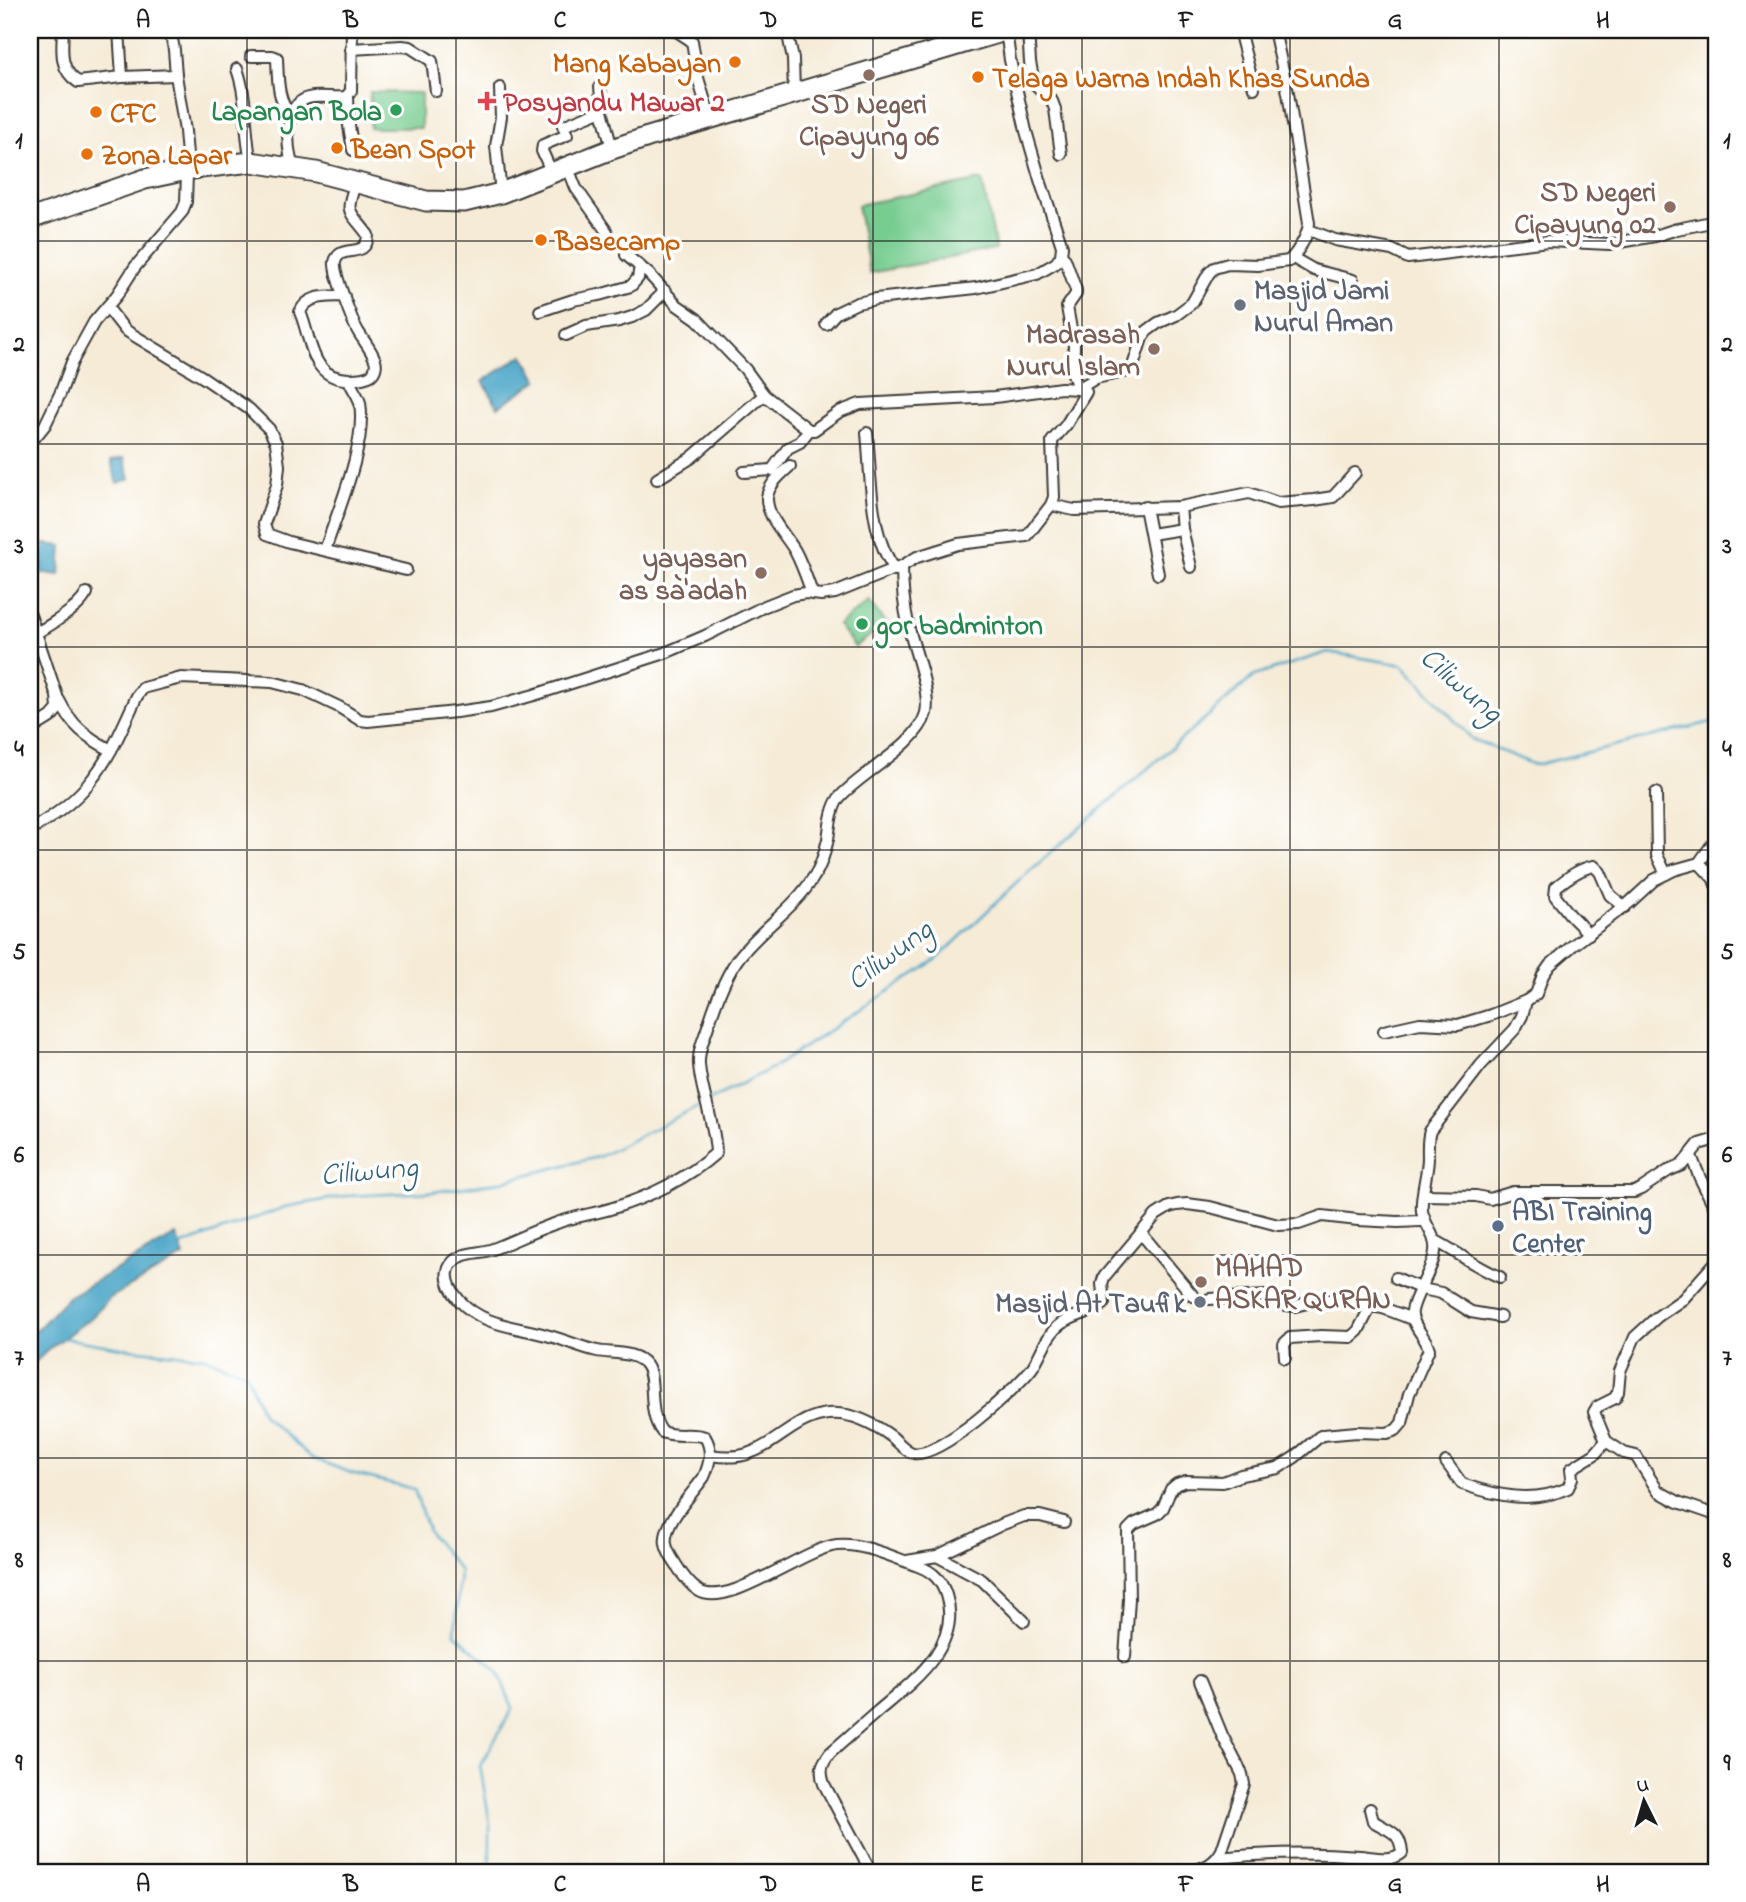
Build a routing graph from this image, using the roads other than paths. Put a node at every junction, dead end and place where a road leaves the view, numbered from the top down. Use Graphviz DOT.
graph roads {
  1 [pos="63,30"];
  2 [pos="119,30"];
  3 [pos="183,30"];
  4 [pos="352,30"];
  5 [pos="675,30"];
  6 [pos="787,30"];
  7 [pos="1007,30"];
  8 [pos="1028,30"];
  9 [pos="1239,30"];
  10 [pos="1274,30"];
  11 [pos="166,32"];
  12 [pos="351,49"];
  13 [pos="251,56"];
  14 [pos="237,69"];
  15 [pos="176,75"];
  16 [pos="122,77"];
  17 [pos="600,86"];
  18 [pos="500,88"];
  19 [pos="1254,88"];
  20 [pos="436,91"];
  21 [pos="794,94"];
  22 [pos="348,96"];
  23 [pos="602,110"];
  24 [pos="291,116"];
  25 [pos="710,118"];
  26 [pos="612,149"];
  27 [pos="353,150"];
  28 [pos="1061,154"];
  29 [pos="251,162"];
  30 [pos="293,168"];
  31 [pos="192,169"];
  32 [pos="561,173"];
  33 [pos="356,182"];
  34 [pos="501,193"];
  35 [pos="30,219"];
  36 [pos="1716,222"];
  37 [pos="1309,230"];
  38 [pos="607,232"];
  39 [pos="625,255"];
  40 [pos="1061,256"];
  41 [pos="1293,258"];
  42 [pos="640,267"];
  43 [pos="1353,280"];
  44 [pos="665,291"];
  45 [pos="344,296"];
  46 [pos="107,307"];
  47 [pos="540,311"];
  48 [pos="826,324"];
  49 [pos="566,335"];
  50 [pos="349,379"];
  51 [pos="1078,388"];
  52 [pos="764,395"];
  53 [pos="809,430"];
  54 [pos="867,433"];
  55 [pos="32,434"];
  56 [pos="790,466"];
  57 [pos="744,472"];
  58 [pos="1355,473"];
  59 [pos="657,480"];
  60 [pos="1051,505"];
  61 [pos="1144,507"];
  62 [pos="1180,507"];
  63 [pos="1182,529"];
  64 [pos="1151,534"];
  65 [pos="325,550"];
  66 [pos="1191,567"];
  67 [pos="899,568"];
  68 [pos="406,570"];
  69 [pos="1158,574"];
  70 [pos="86,593"];
  71 [pos="812,593"];
  72 [pos="30,615"];
  73 [pos="37,632"];
  74 [pos="57,696"];
  75 [pos="30,730"];
  76 [pos="111,750"];
  77 [pos="1656,793"];
  78 [pos="30,830"];
  79 [pos="1716,839"];
  80 [pos="1699,863"];
  81 [pos="1666,874"];
  82 [pos="1716,885"];
  83 [pos="1625,906"];
  84 [pos="1589,933"];
  85 [pos="1526,1002"];
  86 [pos="1384,1031"];
  87 [pos="1716,1139"];
  88 [pos="1691,1156"];
  89 [pos="1424,1195"];
  90 [pos="1716,1210"];
  91 [pos="1424,1217"];
  92 [pos="1141,1233"];
  93 [pos="1434,1240"];
  94 [pos="1716,1262"];
  95 [pos="1500,1277"];
  96 [pos="1396,1278"];
  97 [pos="1422,1289"];
  98 [pos="1193,1296"];
  99 [pos="1209,1299"];
  100 [pos="1371,1306"];
  101 [pos="1500,1317"];
  102 [pos="1412,1319"];
  103 [pos="1285,1358"];
  104 [pos="1606,1441"];
  105 [pos="710,1455"];
  106 [pos="1446,1462"];
  107 [pos="1716,1514"];
  108 [pos="1064,1522"];
  109 [pos="937,1556"];
  110 [pos="905,1561"];
  111 [pos="1024,1621"];
  112 [pos="1125,1657"];
  113 [pos="1200,1681"];
  114 [pos="1370,1809"];
  115 [pos="1218,1858"];
  116 [pos="871,1872"];
  117 [pos="1191,1872"];
  1 -- 16 [label="street"];
  2 -- 16 [label="street"];
  3 -- 11 [label="street"];
  4 -- 12 [label="street"];
  5 -- 25 [label="street"];
  6 -- 21 [label="street"];
  7 -- 21 [label="highway"];
  7 -- 40 [label="street"];
  8 -- 28 [label="street"];
  9 -- 19 [label="street"];
  10 -- 37 [label="street"];
  11 -- 15 [label="street"];
  12 -- 20 [label="street"];
  12 -- 22 [label="street"];
  13 -- 24 [label="street"];
  14 -- 29 [label="street"];
  15 -- 16 [label="street"];
  15 -- 31 [label="street"];
  17 -- 23 [label="street"];
  18 -- 34 [label="street"];
  21 -- 25 [label="highway"];
  22 -- 24 [label="street"];
  22 -- 27 [label="street"];
  23 -- 26 [label="street"];
  23 -- 32 [label="street"];
  24 -- 30 [label="street"];
  25 -- 26 [label="highway"];
  26 -- 32 [label="highway"];
  29 -- 30 [label="highway"];
  29 -- 31 [label="highway"];
  30 -- 33 [label="highway"];
  31 -- 35 [label="highway"];
  31 -- 46 [label="street"];
  32 -- 34 [label="highway"];
  32 -- 38 [label="street"];
  33 -- 34 [label="highway"];
  33 -- 45 [label="street"];
  36 -- 37 [label="street"];
  37 -- 41 [label="street"];
  39 -- 42 [label="street"];
  40 -- 48 [label="street"];
  40 -- 51 [label="street"];
  41 -- 43 [label="street"];
  41 -- 51 [label="street"];
  42 -- 44 [label="street"];
  42 -- 47 [label="street"];
  44 -- 49 [label="street"];
  44 -- 52 [label="street"];
  45 -- 50 [label="street"];
  45 -- 50 [label="street"];
  46 -- 55 [label="street"];
  46 -- 65 [label="street"];
  50 -- 65 [label="street"];
  51 -- 53 [label="street"];
  51 -- 60 [label="street"];
  52 -- 53 [label="street"];
  52 -- 59 [label="street"];
  53 -- 57 [label="street"];
  54 -- 67 [label="street"];
  56 -- 71 [label="street"];
  58 -- 62 [label="street"];
  60 -- 61 [label="street"];
  60 -- 67 [label="street"];
  61 -- 62 [label="street"];
  61 -- 64 [label="street"];
  62 -- 63 [label="street"];
  63 -- 64 [label="street"];
  63 -- 66 [label="street"];
  64 -- 69 [label="street"];
  65 -- 68 [label="street"];
  67 -- 71 [label="street"];
  67 -- 105 [label="street"];
  70 -- 73 [label="street"];
  71 -- 76 [label="street"];
  72 -- 73 [label="street"];
  73 -- 74 [label="street"];
  74 -- 75 [label="street"];
  74 -- 76 [label="street"];
  76 -- 78 [label="street"];
  77 -- 81 [label="street"];
  79 -- 80 [label="street"];
  80 -- 81 [label="street"];
  80 -- 82 [label="street"];
  81 -- 83 [label="street"];
  83 -- 84 [label="street"];
  83 -- 84 [label="street"];
  84 -- 85 [label="street"];
  85 -- 86 [label="street"];
  85 -- 89 [label="street"];
  87 -- 88 [label="street"];
  88 -- 89 [label="street"];
  88 -- 90 [label="street"];
  89 -- 91 [label="street"];
  91 -- 92 [label="street"];
  91 -- 93 [label="street"];
  92 -- 98 [label="street"];
  92 -- 105 [label="street"];
  93 -- 95 [label="street"];
  93 -- 97 [label="street"];
  94 -- 104 [label="street"];
  96 -- 97 [label="street"];
  97 -- 101 [label="street"];
  97 -- 102 [label="street"];
  99 -- 100 [label="street"];
  100 -- 102 [label="street"];
  100 -- 103 [label="street"];
  102 -- 112 [label="street"];
  104 -- 106 [label="street"];
  104 -- 107 [label="street"];
  105 -- 110 [label="street"];
  108 -- 109 [label="street"];
  109 -- 110 [label="street"];
  109 -- 111 [label="street"];
  110 -- 116 [label="street"];
  113 -- 115 [label="street"];
  114 -- 115 [label="street"];
  115 -- 117 [label="street"];
}
